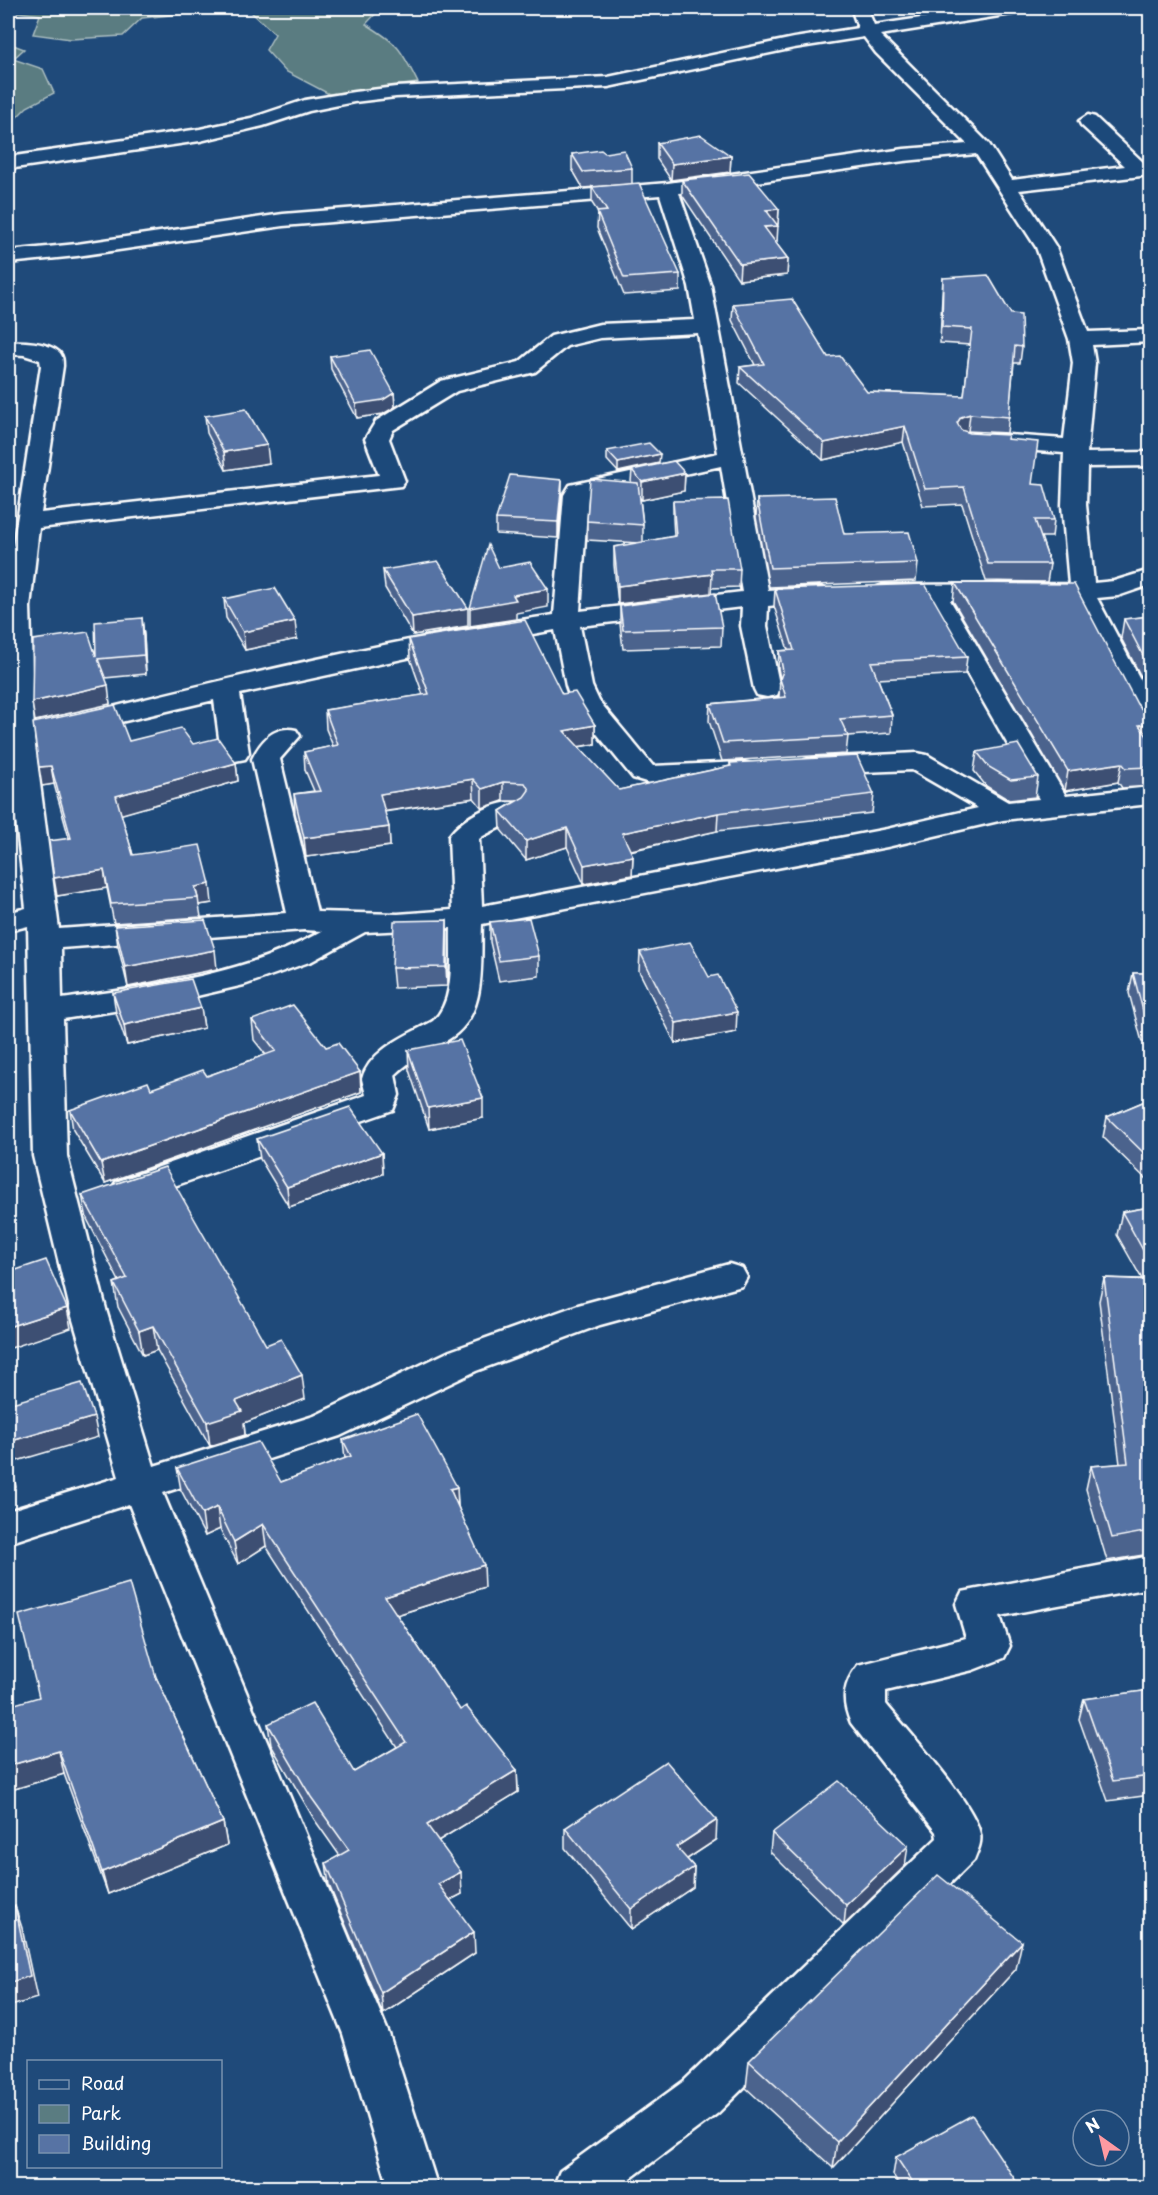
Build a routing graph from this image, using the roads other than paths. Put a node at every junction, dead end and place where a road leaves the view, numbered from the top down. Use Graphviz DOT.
graph roads {
  1 [pos="859,8"];
  2 [pos="1018,8"];
  3 [pos="868,32"];
  4 [pos="1089,122"];
  5 [pos="982,148"];
  6 [pos="8,163"];
  7 [pos="1145,170"];
  8 [pos="1007,186"];
  9 [pos="668,189"];
  10 [pos="8,257"];
  11 [pos="708,326"];
  12 [pos="1150,336"];
  13 [pos="1080,339"];
  14 [pos="8,348"];
  15 [pos="969,440"];
  16 [pos="1075,453"];
  17 [pos="731,457"];
  18 [pos="1150,459"];
  19 [pos="27,522"];
  20 [pos="1150,576"];
  21 [pos="932,591"];
  22 [pos="1082,592"];
  23 [pos="747,598"];
  24 [pos="566,621"];
  25 [pos="226,689"];
  26 [pos="767,689"];
  27 [pos="1150,722"];
  28 [pos="31,734"];
  29 [pos="1150,796"];
  30 [pos="1056,803"];
  31 [pos="513,809"];
  32 [pos="1003,811"];
  33 [pos="466,918"];
  34 [pos="304,921"];
  35 [pos="359,922"];
  36 [pos="31,925"];
  37 [pos="45,1012"];
  38 [pos="64,1212"];
  39 [pos="729,1277"];
  40 [pos="141,1486"];
  41 [pos="8,1527"];
  42 [pos="1150,1572"];
  43 [pos="414,2187"];
  44 [pos="577,2187"];
  1 -- 3 [label="street"];
  2 -- 3 [label="street"];
  3 -- 5 [label="street"];
  3 -- 6 [label="street"];
  4 -- 7 [label="street"];
  5 -- 8 [label="street"];
  5 -- 9 [label="street"];
  7 -- 8 [label="street"];
  8 -- 13 [label="street"];
  9 -- 10 [label="street"];
  9 -- 11 [label="street"];
  11 -- 17 [label="street"];
  11 -- 19 [label="street"];
  12 -- 13 [label="street"];
  13 -- 16 [label="street"];
  14 -- 19 [label="street"];
  15 -- 16 [label="street"];
  16 -- 18 [label="street"];
  16 -- 22 [label="street"];
  17 -- 23 [label="street"];
  17 -- 24 [label="street"];
  19 -- 28 [label="street"];
  20 -- 22 [label="street"];
  21 -- 22 [label="street"];
  21 -- 23 [label="street"];
  21 -- 30 [label="street"];
  22 -- 27 [label="street"];
  23 -- 24 [label="street"];
  23 -- 26 [label="street"];
  24 -- 25 [label="street"];
  24 -- 32 [label="street"];
  25 -- 28 [label="street"];
  25 -- 34 [label="street"];
  28 -- 36 [label="street"];
  29 -- 30 [label="street"];
  30 -- 32 [label="street"];
  31 -- 33 [label="street"];
  32 -- 33 [label="street"];
  33 -- 35 [label="street"];
  33 -- 38 [label="street"];
  34 -- 35 [label="street"];
  34 -- 36 [label="street"];
  35 -- 37 [label="street"];
  36 -- 37 [label="street"];
  37 -- 38 [label="street"];
  38 -- 40 [label="street"];
  39 -- 40 [label="street"];
  40 -- 41 [label="street"];
  40 -- 43 [label="street"];
  42 -- 44 [label="street"];
}
